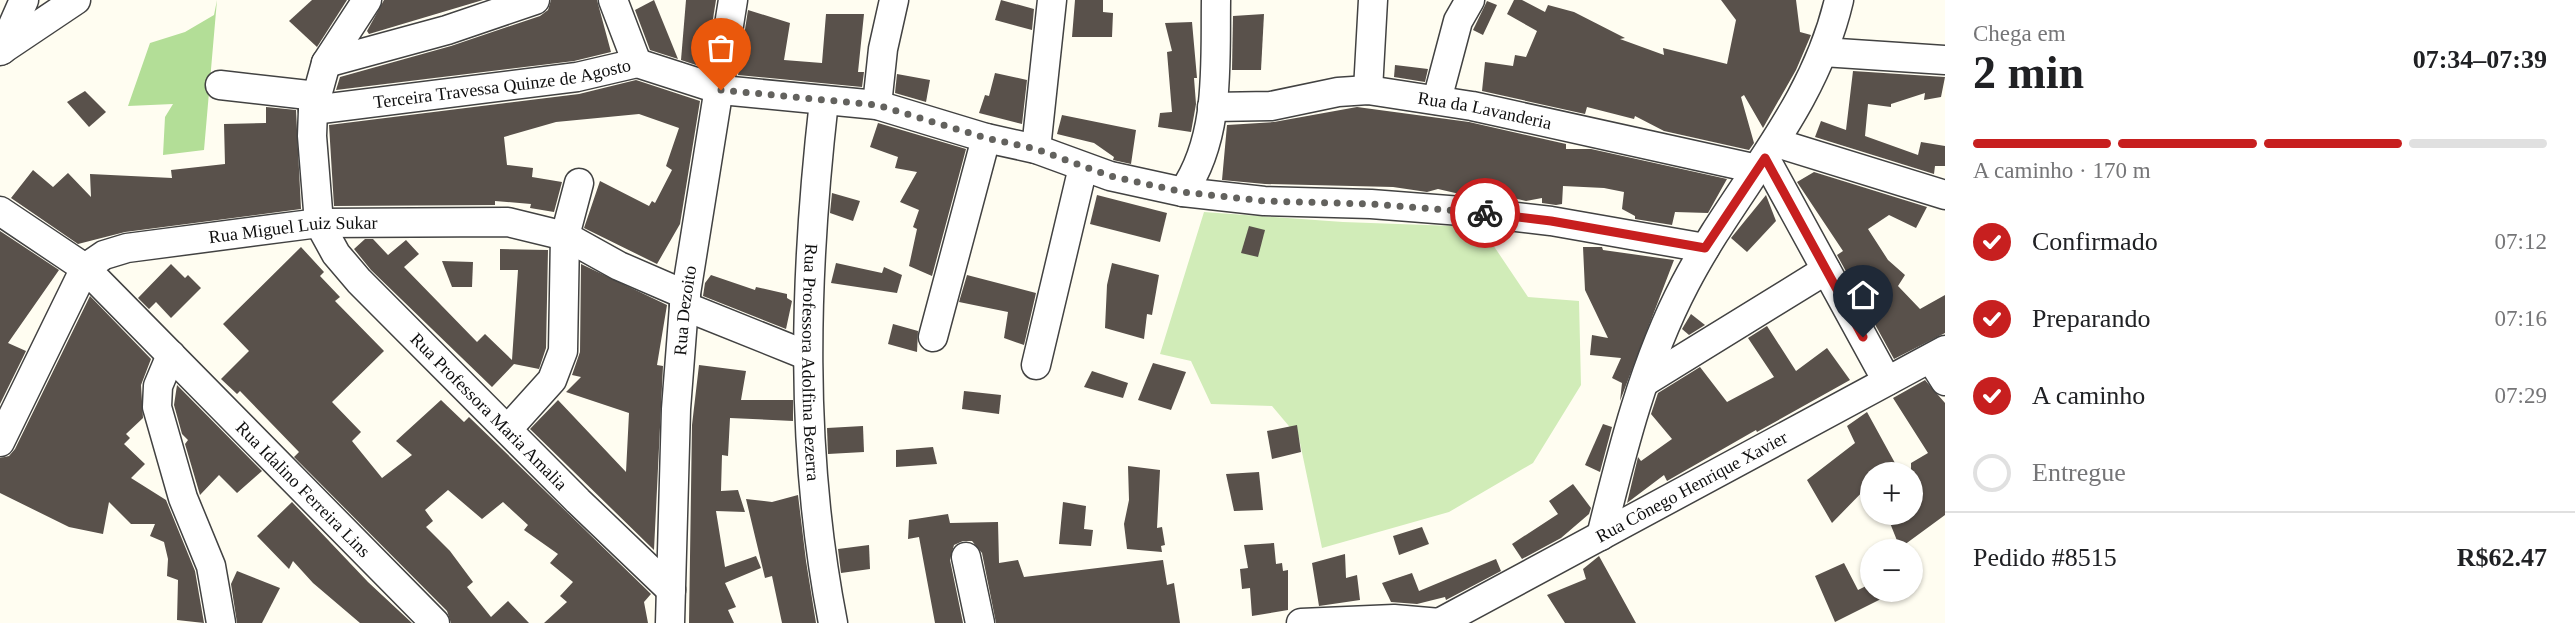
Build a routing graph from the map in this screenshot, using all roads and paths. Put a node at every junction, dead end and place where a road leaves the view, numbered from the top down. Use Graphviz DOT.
graph roads {
  1 [pos="23,0"];
  2 [pos="76,0"];
  3 [pos="367,0"];
  4 [pos="535,0"];
  5 [pos="613,0"];
  6 [pos="733,0"];
  7 [pos="894,0"];
  8 [pos="1052,0"];
  9 [pos="1216,0"];
  10 [pos="1373,0"];
  11 [pos="1470,0"];
  12 [pos="1839,0"];
  13 [pos="1,51"];
  14 [pos="1823,52"];
  15 [pos="1945,60"];
  16 [pos="326,63"];
  17 [pos="637,63"];
  18 [pos="219,85"];
  19 [pos="721,90"];
  20 [pos="1368,90"];
  21 [pos="1437,100"];
  22 [pos="824,101"];
  23 [pos="315,103"];
  24 [pos="877,105"];
  25 [pos="1212,107"];
  26 [pos="986,138"];
  27 [pos="1036,149"];
  28 [pos="1766,157"];
  29 [pos="1083,167"];
  30 [pos="579,183"];
  31 [pos="1183,192"];
  32 [pos="1945,195"];
  33 [pos="0,211"];
  34 [pos="319,223"];
  35 [pos="565,236"];
  36 [pos="1705,248"];
  37 [pos="85,268"];
  38 [pos="1826,270"];
  39 [pos="685,300"];
  40 [pos="933,337"];
  41 [pos="171,355"];
  42 [pos="806,355"];
  43 [pos="1940,363"];
  44 [pos="1036,365"];
  45 [pos="1646,381"];
  46 [pos="1887,381"];
  47 [pos="508,429"];
  48 [pos="0,442"];
  49 [pos="1601,536"];
  50 [pos="966,557"];
  51 [pos="671,590"];
  52 [pos="222,623"];
  53 [pos="435,623"];
  54 [pos="670,623"];
  55 [pos="834,623"];
  56 [pos="979,623"];
  57 [pos="1301,623"];
  58 [pos="1440,623"];
  1 -- 13 [label="street"];
  2 -- 13 [label="street"];
  3 -- 16 [label="street"];
  4 -- 16 [label="street"];
  5 -- 17 [label="street"];
  6 -- 19 [label="street, Rua Dezoito"];
  7 -- 24 [label="street"];
  8 -- 27 [label="street"];
  9 -- 25 [label="street"];
  10 -- 20 [label="street"];
  11 -- 21 [label="street"];
  12 -- 14 [label="street"];
  14 -- 15 [label="street"];
  14 -- 28 [label="street"];
  16 -- 23 [label="street"];
  17 -- 19 [label="street, Terceira Travessa Quinze de Agosto"];
  17 -- 23 [label="street, Terceira Travessa Quinze de Agosto"];
  18 -- 23 [label="street, Terceira Travessa Quinze de Agosto"];
  19 -- 22 [label="street, Terceira Travessa Quinze de Agosto"];
  19 -- 39 [label="street, Rua Dezoito"];
  20 -- 21 [label="street, Rua da Lavanderia"];
  20 -- 25 [label="street, Rua da Lavanderia"];
  21 -- 28 [label="street, Rua da Lavanderia"];
  22 -- 24 [label="street, Terceira Travessa Quinze de Agosto"];
  22 -- 42 [label="street, Rua Professora Adolfina Bezerra"];
  23 -- 34 [label="street"];
  24 -- 26 [label="street, Terceira Travessa Quinze de Agosto"];
  25 -- 31 [label="street"];
  26 -- 27 [label="street, Terceira Travessa Quinze de Agosto"];
  26 -- 40 [label="street"];
  27 -- 29 [label="street, Terceira Travessa Quinze de Agosto"];
  28 -- 32 [label="street, Rua da Lavanderia"];
  28 -- 36 [label="street"];
  28 -- 38 [label="street"];
  29 -- 31 [label="street, Terceira Travessa Quinze de Agosto"];
  29 -- 44 [label="street"];
  30 -- 35 [label="street"];
  31 -- 36 [label="street, Terceira Travessa Quinze de Agosto"];
  33 -- 37 [label="street, Rua Idalino Ferreira Lins"];
  34 -- 35 [label="street, Rua Miguel Luiz Sukar"];
  34 -- 37 [label="street, Rua Miguel Luiz Sukar"];
  34 -- 47 [label="street, Rua Professora Maria Amalia"];
  35 -- 39 [label="street, Rua Miguel Luiz Sukar"];
  35 -- 47 [label="street"];
  36 -- 45 [label="street"];
  37 -- 41 [label="street, Rua Idalino Ferreira Lins"];
  37 -- 48 [label="street"];
  38 -- 45 [label="street"];
  38 -- 46 [label="street"];
  39 -- 42 [label="street, Rua Miguel Luiz Sukar"];
  39 -- 51 [label="street, Rua Dezoito"];
  41 -- 52 [label="street"];
  41 -- 53 [label="street, Rua Idalino Ferreira Lins"];
  42 -- 55 [label="street, Rua Professora Adolfina Bezerra"];
  43 -- 46 [label="street, Rua Cônego Henrique Xavier"];
  45 -- 49 [label="street"];
  46 -- 49 [label="street, Rua Cônego Henrique Xavier"];
  47 -- 51 [label="street, Rua Professora Maria Amalia"];
  49 -- 58 [label="street, Rua Cônego Henrique Xavier"];
  50 -- 56 [label="street"];
  51 -- 54 [label="street, Rua Dezoito"];
  57 -- 58 [label="street"];
}
